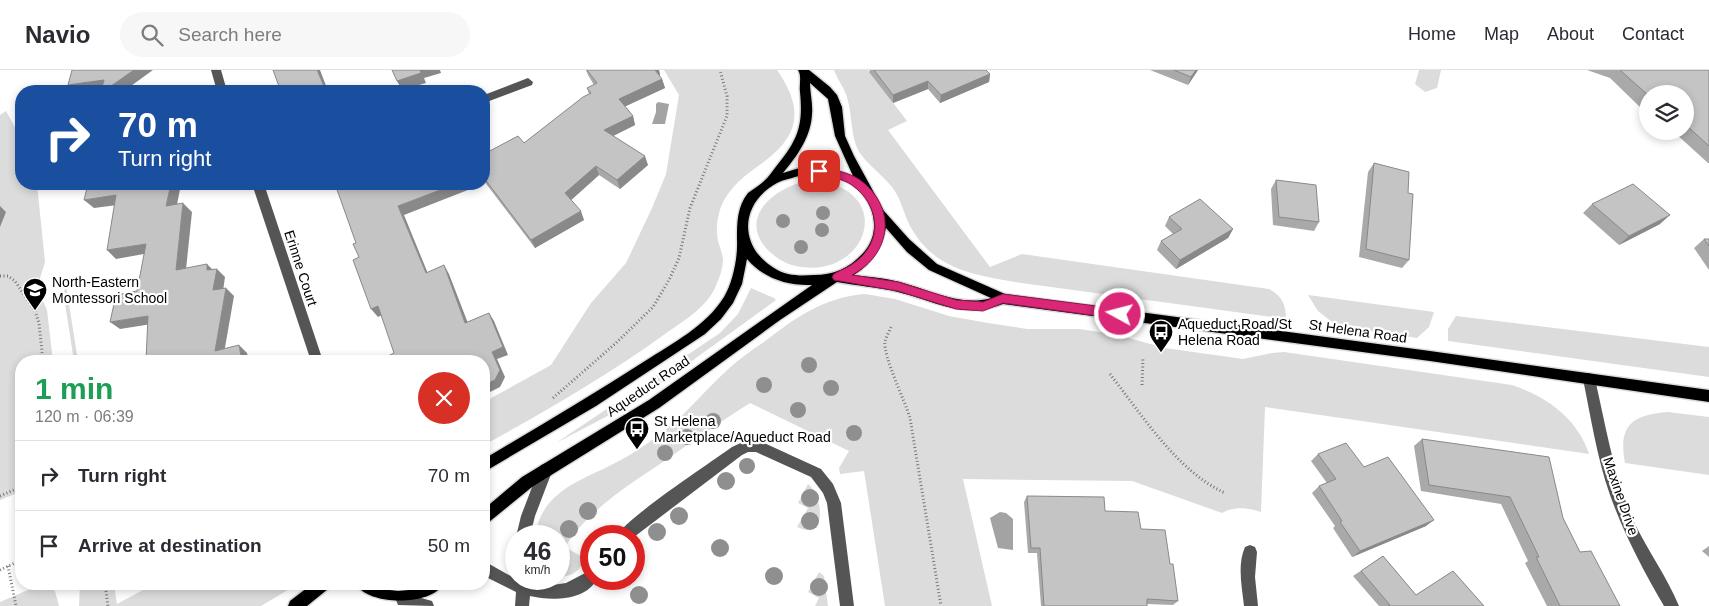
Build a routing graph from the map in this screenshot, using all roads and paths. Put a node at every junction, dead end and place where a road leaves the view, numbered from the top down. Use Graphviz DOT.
graph roads {
  1 [pos="216,70"];
  2 [pos="720,70"];
  3 [pos="804,72"];
  4 [pos="528,82"];
  5 [pos="220,85"];
  6 [pos="490,96"];
  7 [pos="769,182"];
  8 [pos="260,190"];
  9 [pos="873,199"];
  10 [pos="879,212"];
  11 [pos="743,241"];
  12 [pos="0,276"];
  13 [pos="834,278"];
  14 [pos="1003,299"];
  15 [pos="891,327"];
  16 [pos="42,355"];
  17 [pos="315,355"];
  18 [pos="1143,358"];
  19 [pos="1110,374"];
  20 [pos="1589,379"];
  21 [pos="1142,385"];
  22 [pos="1709,396"];
  23 [pos="553,398"];
  24 [pos="490,462"];
  25 [pos="546,469"];
  26 [pos="15,490"];
  27 [pos="1225,493"];
  28 [pos="0,496"];
  29 [pos="490,512"];
  30 [pos="527,525"];
  31 [pos="638,525"];
  32 [pos="1250,552"];
  33 [pos="15,563"];
  34 [pos="8,566"];
  35 [pos="0,570"];
  36 [pos="490,570"];
  37 [pos="505,576"];
  38 [pos="580,587"];
  39 [pos="106,590"];
  40 [pos="315,590"];
  41 [pos="368,590"];
  42 [pos="426,590"];
  43 [pos="523,590"];
  44 [pos="537,590"];
  45 [pos="396,602"];
  46 [pos="16,606"];
  47 [pos="108,606"];
  48 [pos="294,606"];
  49 [pos="427,606"];
  50 [pos="522,606"];
  51 [pos="847,606"];
  52 [pos="941,606"];
  53 [pos="1251,606"];
  54 [pos="1672,606"];
  1 -- 5 [label="street"];
  2 -- 23 [label="path"];
  3 -- 7 [label="main road"];
  3 -- 9 [label="main road"];
  4 -- 6 [label="street"];
  7 -- 9 [label="main road"];
  7 -- 11 [label="main road"];
  8 -- 17 [label="street, Erinne Court"];
  9 -- 10 [label="main road"];
  10 -- 13 [label="main road"];
  10 -- 14 [label="main road, St Helena Road"];
  11 -- 13 [label="main road"];
  11 -- 24 [label="main road, Aqueduct Road"];
  12 -- 16 [label="path"];
  13 -- 14 [label="main road, St Helena Road"];
  13 -- 25 [label="main road, Aqueduct Road"];
  14 -- 20 [label="main road, St Helena Road"];
  15 -- 52 [label="path"];
  18 -- 21 [label="path"];
  19 -- 27 [label="path"];
  20 -- 22 [label="main road, St Helena Road"];
  20 -- 54 [label="street, Maxine Drive"];
  25 -- 29 [label="main road, Aqueduct Road"];
  25 -- 30 [label="street"];
  26 -- 28 [label="path"];
  31 -- 51 [label="street"];
  32 -- 53 [label="street"];
  33 -- 34 [label="path"];
  34 -- 35 [label="path"];
  34 -- 46 [label="path"];
  36 -- 37 [label="street"];
  38 -- 44 [label="street"];
  39 -- 47 [label="path"];
  40 -- 48 [label="main road"];
  41 -- 45 [label="main road"];
  42 -- 45 [label="main road"];
  43 -- 50 [label="street"];
  45 -- 49 [label="street"];
}
